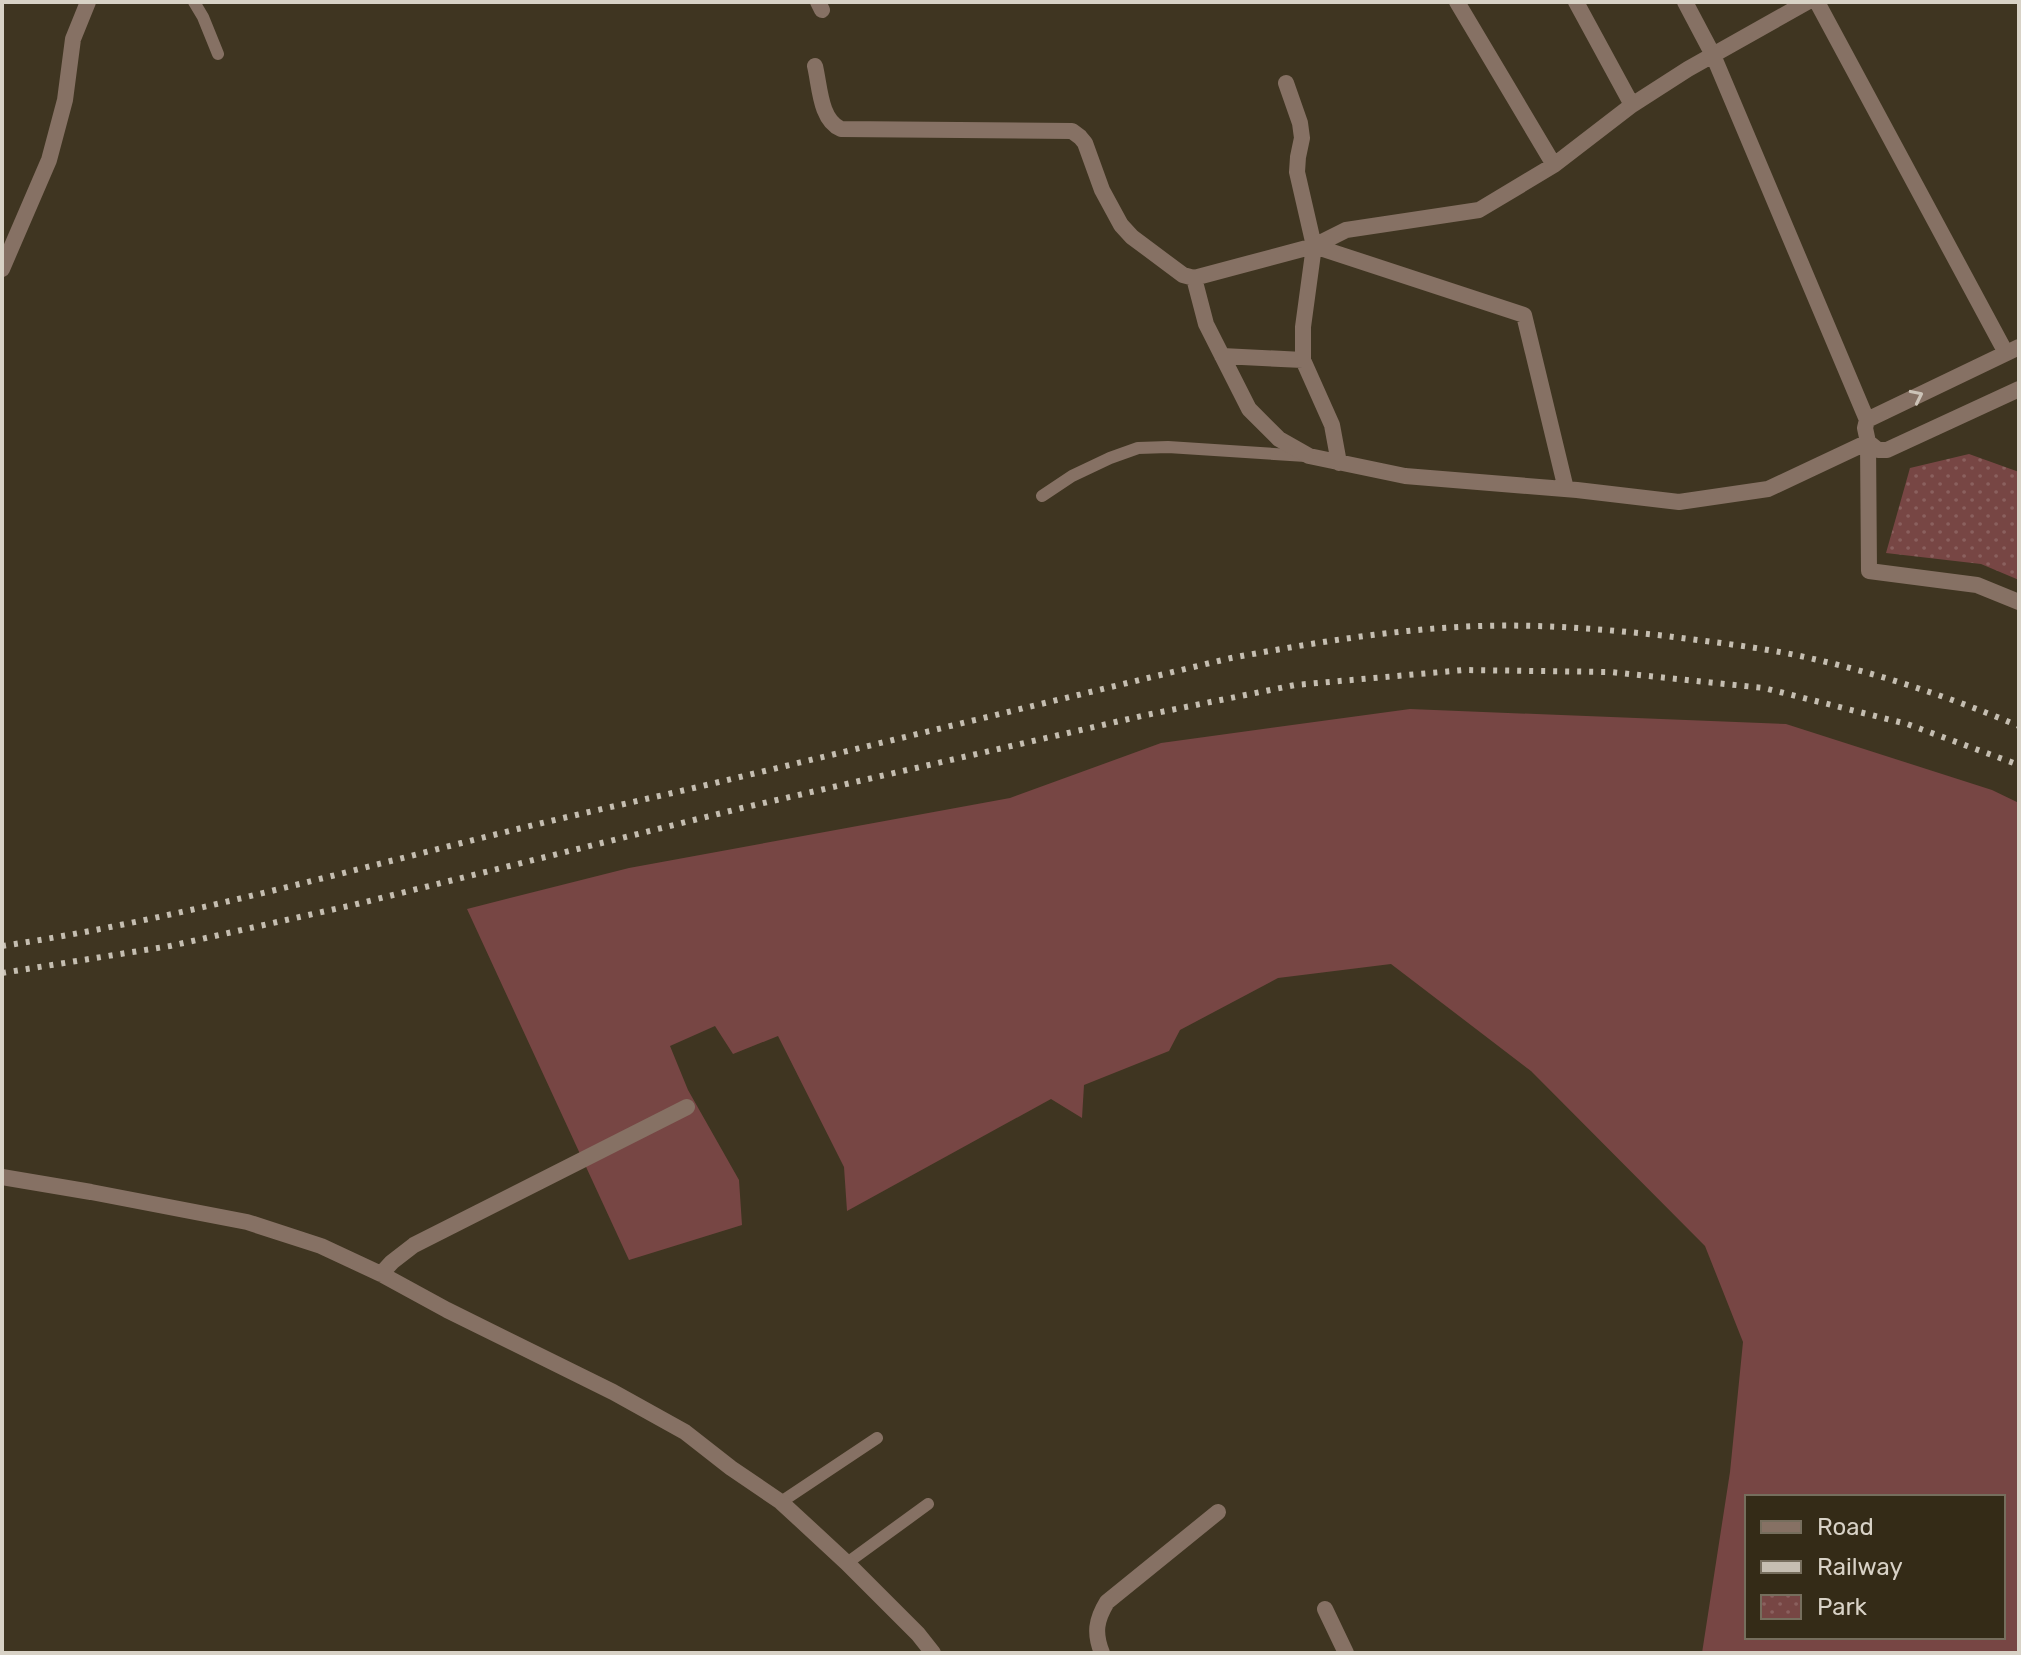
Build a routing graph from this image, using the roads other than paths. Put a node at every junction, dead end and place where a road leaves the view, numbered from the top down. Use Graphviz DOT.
graph roads {
  1 [pos="88,2"];
  2 [pos="194,2"];
  3 [pos="1457,2"];
  4 [pos="1576,2"];
  5 [pos="1685,2"];
  6 [pos="1807,2"];
  7 [pos="1817,2"];
  8 [pos="218,54"];
  9 [pos="1713,55"];
  10 [pos="815,66"];
  11 [pos="1286,83"];
  12 [pos="1632,105"];
  13 [pos="1554,165"];
  14 [pos="1314,246"];
  15 [pos="2,269"];
  16 [pos="1194,278"];
  17 [pos="2013,350"];
  18 [pos="1222,356"];
  19 [pos="1303,360"];
  20 [pos="2019,389"];
  21 [pos="1867,420"];
  22 [pos="1868,442"];
  23 [pos="1309,456"];
  24 [pos="1339,463"];
  25 [pos="1566,489"];
  26 [pos="1042,496"];
  27 [pos="2019,602"];
  28 [pos="687,1107"];
  29 [pos="2,1177"];
  30 [pos="381,1274"];
  31 [pos="877,1438"];
  32 [pos="781,1502"];
  33 [pos="928,1504"];
  34 [pos="1218,1512"];
  35 [pos="847,1563"];
  36 [pos="1325,1609"];
  37 [pos="933,1653"];
  38 [pos="1102,1653"];
  39 [pos="1346,1653"];
  1 -- 15 [label="street"];
  2 -- 8 [label="lane"];
  3 -- 13 [label="street"];
  4 -- 12 [label="street"];
  5 -- 9 [label="street"];
  6 -- 9 [label="street"];
  7 -- 17 [label="street"];
  9 -- 12 [label="street"];
  9 -- 21 [label="street"];
  10 -- 16 [label="street"];
  11 -- 14 [label="street"];
  12 -- 13 [label="street"];
  13 -- 14 [label="street"];
  14 -- 16 [label="street"];
  14 -- 19 [label="street"];
  14 -- 25 [label="street"];
  16 -- 18 [label="street"];
  21 -- 17 [label="street, one-way"];
  18 -- 19 [label="street"];
  18 -- 23 [label="street"];
  19 -- 24 [label="street"];
  20 -- 22 [label="street"];
  21 -- 22 [label="street"];
  22 -- 25 [label="street"];
  22 -- 27 [label="street"];
  23 -- 24 [label="street"];
  23 -- 26 [label="lane"];
  24 -- 25 [label="street"];
  28 -- 30 [label="street"];
  29 -- 30 [label="street"];
  30 -- 32 [label="street"];
  31 -- 32 [label="lane"];
  32 -- 35 [label="street"];
  33 -- 35 [label="lane"];
  34 -- 38 [label="street"];
  35 -- 37 [label="street"];
  36 -- 39 [label="street"];
}
